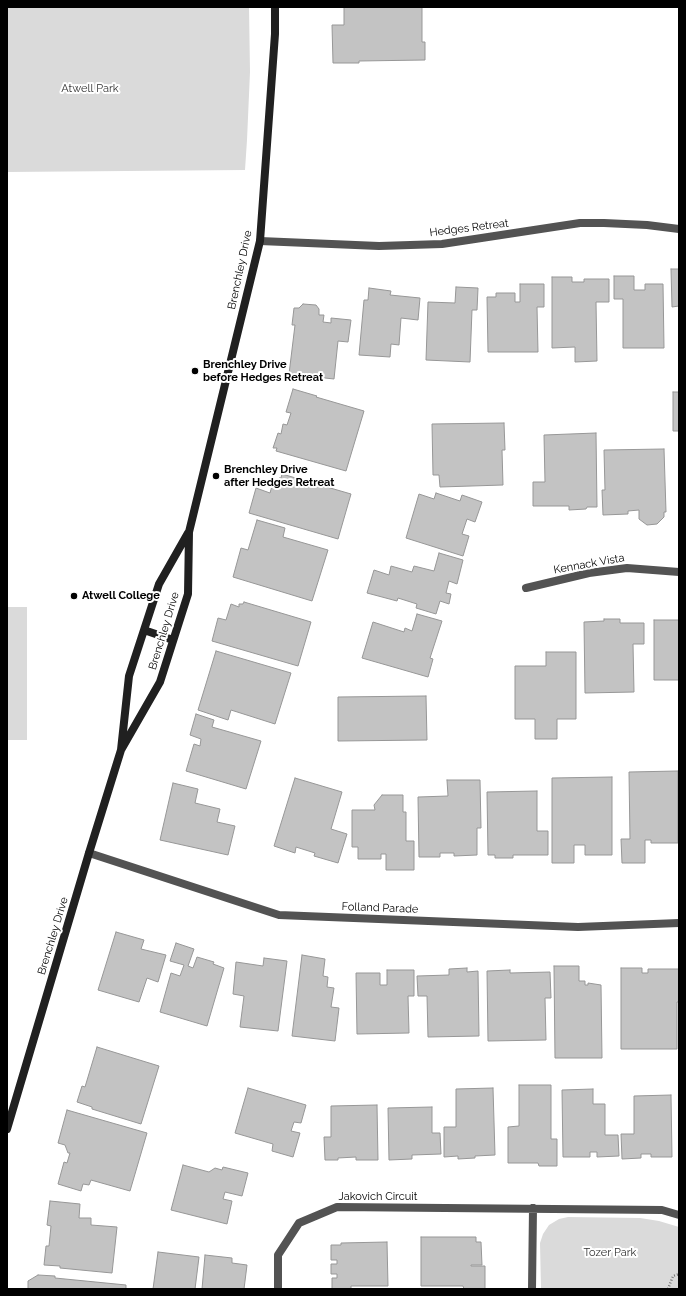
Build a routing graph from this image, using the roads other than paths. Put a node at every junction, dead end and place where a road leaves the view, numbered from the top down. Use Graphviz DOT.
graph roads {
  1 [pos="275,7"];
  2 [pos="679,229"];
  3 [pos="260,241"];
  4 [pos="189,532"];
  5 [pos="679,572"];
  6 [pos="526,588"];
  7 [pos="144,630"];
  8 [pos="173,640"];
  9 [pos="121,750"];
  10 [pos="89,854"];
  11 [pos="679,923"];
  12 [pos="7,1129"];
  13 [pos="533,1208"];
  14 [pos="679,1214"];
  15 [pos="278,1289"];
  16 [pos="532,1289"];
  1 -- 3 [label="street, Brenchley Drive"];
  2 -- 3 [label="street, Hedges Retreat"];
  3 -- 4 [label="street, Brenchley Drive"];
  4 -- 7 [label="street, Brenchley Drive"];
  4 -- 8 [label="street, Brenchley Drive"];
  5 -- 6 [label="street, Kennack Vista"];
  7 -- 8 [label="street"];
  7 -- 9 [label="street, Brenchley Drive"];
  8 -- 9 [label="street, Brenchley Drive"];
  9 -- 10 [label="street, Brenchley Drive"];
  10 -- 11 [label="street, Folland Parade"];
  10 -- 12 [label="street, Brenchley Drive"];
  13 -- 14 [label="street, Jakovich Circuit"];
  13 -- 15 [label="street, Jakovich Circuit"];
  13 -- 16 [label="street"];
}
